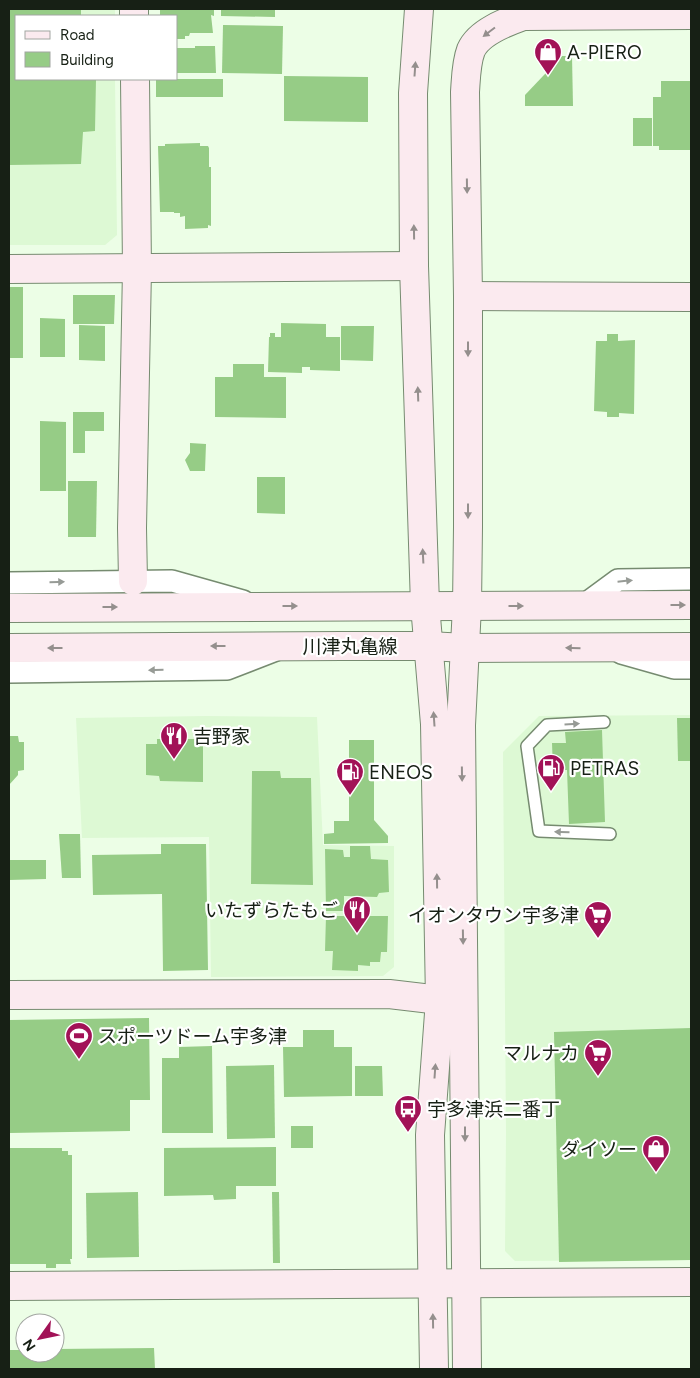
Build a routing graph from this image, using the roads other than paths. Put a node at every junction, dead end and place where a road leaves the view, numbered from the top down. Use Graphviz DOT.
graph roads {
  1 [pos="419,9"];
  2 [pos="497,9"];
  3 [pos="691,15"];
  4 [pos="523,16"];
  5 [pos="135,80"];
  6 [pos="414,266"];
  7 [pos="137,269"];
  8 [pos="9,270"];
  9 [pos="468,296"];
  10 [pos="691,297"];
  11 [pos="691,579"];
  12 [pos="133,581"];
  13 [pos="9,583"];
  14 [pos="425,605"];
  15 [pos="584,605"];
  16 [pos="691,605"];
  17 [pos="260,606"];
  18 [pos="467,606"];
  19 [pos="9,608"];
  20 [pos="288,646"];
  21 [pos="428,646"];
  22 [pos="691,647"];
  23 [pos="9,648"];
  24 [pos="466,648"];
  25 [pos="601,648"];
  26 [pos="691,668"];
  27 [pos="9,672"];
  28 [pos="604,722"];
  29 [pos="610,834"];
  30 [pos="9,995"];
  31 [pos="452,999"];
  32 [pos="691,1282"];
  33 [pos="433,1283"];
  34 [pos="465,1283"];
  35 [pos="9,1286"];
  36 [pos="434,1369"];
  37 [pos="466,1369"];
  6 -- 1 [label="street, one-way"];
  2 -- 4 [label="street"];
  3 -- 4 [label="street"];
  4 -- 9 [label="street, one-way"];
  5 -- 7 [label="street"];
  6 -- 7 [label="street"];
  14 -- 6 [label="street, one-way"];
  7 -- 8 [label="street"];
  7 -- 12 [label="street"];
  9 -- 10 [label="street"];
  9 -- 18 [label="street, one-way"];
  15 -- 11 [label="street, one-way"];
  13 -- 12 [label="street, one-way"];
  12 -- 17 [label="street"];
  17 -- 14 [label="street, one-way"];
  14 -- 18 [label="street"];
  14 -- 21 [label="street"];
  15 -- 16 [label="street, one-way"];
  18 -- 15 [label="street, one-way"];
  19 -- 17 [label="street, one-way"];
  18 -- 24 [label="street"];
  20 -- 21 [label="street, 川津丸亀線"];
  20 -- 23 [label="street, 川津丸亀線, one-way"];
  20 -- 27 [label="street, one-way"];
  21 -- 24 [label="street, 川津丸亀線"];
  31 -- 21 [label="street, one-way"];
  22 -- 25 [label="street, 川津丸亀線"];
  25 -- 24 [label="street, 川津丸亀線, one-way"];
  24 -- 31 [label="street, one-way"];
  25 -- 26 [label="street"];
  29 -- 28 [label="lane, one-way"];
  30 -- 31 [label="street"];
  33 -- 31 [label="street, one-way"];
  31 -- 34 [label="street, one-way"];
  32 -- 34 [label="street"];
  33 -- 34 [label="street"];
  33 -- 35 [label="street"];
  36 -- 33 [label="street, one-way"];
  34 -- 37 [label="street"];
}
